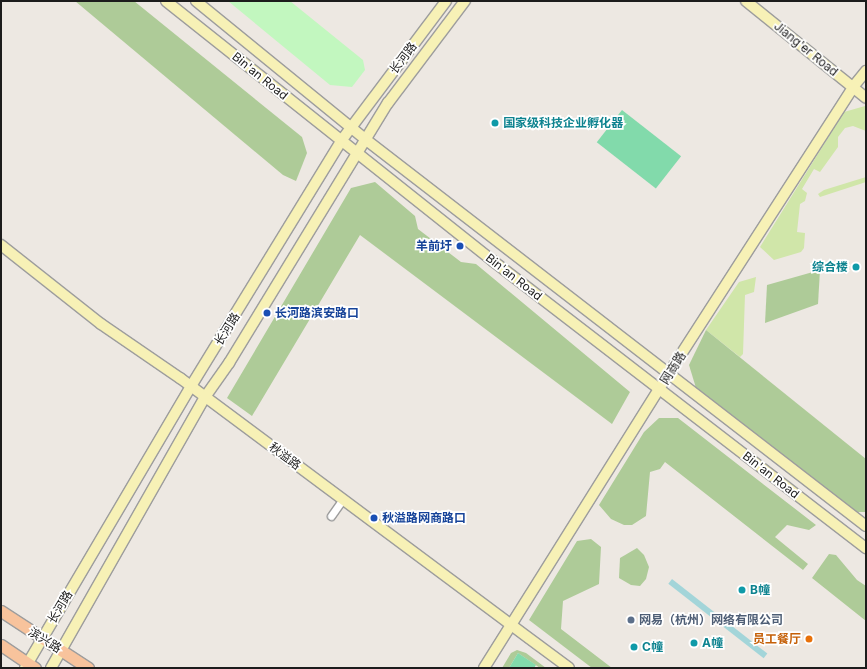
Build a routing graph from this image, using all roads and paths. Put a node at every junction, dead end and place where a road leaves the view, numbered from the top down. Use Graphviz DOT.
graph roads {
  1 [pos="166,1"];
  2 [pos="196,1"];
  3 [pos="446,1"];
  4 [pos="465,1"];
  5 [pos="746,1"];
  6 [pos="866,71"];
  7 [pos="853,87"];
  8 [pos="866,98"];
  9 [pos="350,128"];
  10 [pos="365,139"];
  11 [pos="341,141"];
  12 [pos="356,154"];
  13 [pos="1,245"];
  14 [pos="669,373"];
  15 [pos="191,386"];
  16 [pos="659,390"];
  17 [pos="204,397"];
  18 [pos="343,499"];
  19 [pos="331,516"];
  20 [pos="866,526"];
  21 [pos="866,548"];
  22 [pos="1,611"];
  23 [pos="512,625"];
  24 [pos="42,638"];
  25 [pos="1,645"];
  26 [pos="61,650"];
  27 [pos="29,666"];
  28 [pos="51,668"];
  29 [pos="88,668"];
  30 [pos="484,668"];
  31 [pos="569,668"];
  1 -- 11 [label="main road, Bin'an Road"];
  2 -- 9 [label="main road, Bin'an Road"];
  3 -- 9 [label="main road, 长河路"];
  4 -- 10 [label="main road, 长河路"];
  5 -- 7 [label="main road, Jiang'er Road"];
  6 -- 7 [label="main road, 网商路"];
  7 -- 8 [label="main road, Jiang'er Road"];
  7 -- 14 [label="main road, 网商路"];
  9 -- 10 [label="main road, Bin'an Road"];
  9 -- 11 [label="main road, 长河路"];
  10 -- 12 [label="main road, 长河路"];
  10 -- 14 [label="main road, Bin'an Road"];
  11 -- 12 [label="main road, Bin'an Road"];
  11 -- 15 [label="main road, 长河路"];
  12 -- 16 [label="main road, Bin'an Road"];
  12 -- 17 [label="main road, 长河路"];
  13 -- 15 [label="main road, 秋溢路"];
  14 -- 16 [label="main road, 网商路"];
  14 -- 20 [label="main road, Bin'an Road"];
  15 -- 17 [label="main road, 秋溢路"];
  15 -- 24 [label="main road, 长河路"];
  16 -- 21 [label="main road, Bin'an Road"];
  16 -- 23 [label="main road, 网商路"];
  17 -- 18 [label="main road, 秋溢路"];
  17 -- 26 [label="main road, 长河路"];
  18 -- 19 [label="street"];
  18 -- 23 [label="main road, 秋溢路"];
  22 -- 24 [label="main road, 滨兴路"];
  23 -- 30 [label="main road, 网商路"];
  23 -- 31 [label="main road, 秋溢路"];
  24 -- 26 [label="main road, 滨兴路"];
  24 -- 27 [label="main road, 长河路"];
  25 -- 27 [label="main road"];
  26 -- 28 [label="main road, 长河路"];
  26 -- 29 [label="main road, 滨兴路"];
}
